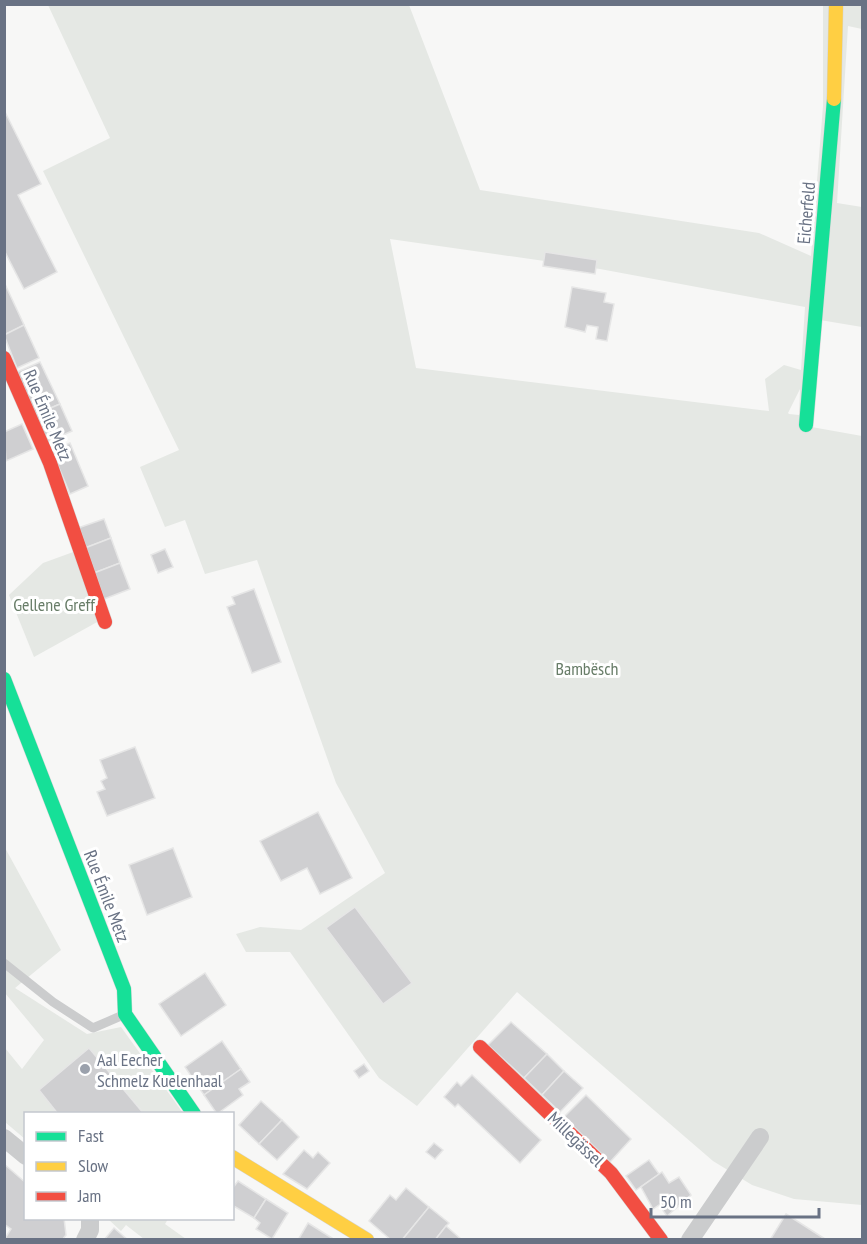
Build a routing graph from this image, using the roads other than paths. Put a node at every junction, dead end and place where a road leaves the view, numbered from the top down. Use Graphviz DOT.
graph roads {
  1 [pos="836,4"];
  2 [pos="4,358"];
  3 [pos="806,426"];
  4 [pos="105,622"];
  5 [pos="4,679"];
  6 [pos="4,963"];
  7 [pos="125,1014"];
  8 [pos="480,1047"];
  9 [pos="193,1112"];
  10 [pos="759,1137"];
  11 [pos="4,1138"];
  12 [pos="24,1154"];
  13 [pos="234,1158"];
  14 [pos="90,1220"];
  15 [pos="85,1239"];
  16 [pos="368,1239"];
  17 [pos="661,1239"];
  18 [pos="690,1239"];
  1 -- 3 [label="street, Eicherfeld"];
  2 -- 4 [label="street, Rue Émile Metz"];
  5 -- 7 [label="street, Rue Émile Metz"];
  6 -- 7 [label="lane"];
  7 -- 9 [label="street"];
  8 -- 17 [label="street, Millegässel"];
  10 -- 18 [label="street"];
  11 -- 12 [label="street"];
  13 -- 16 [label="street"];
  14 -- 15 [label="street"];
}
